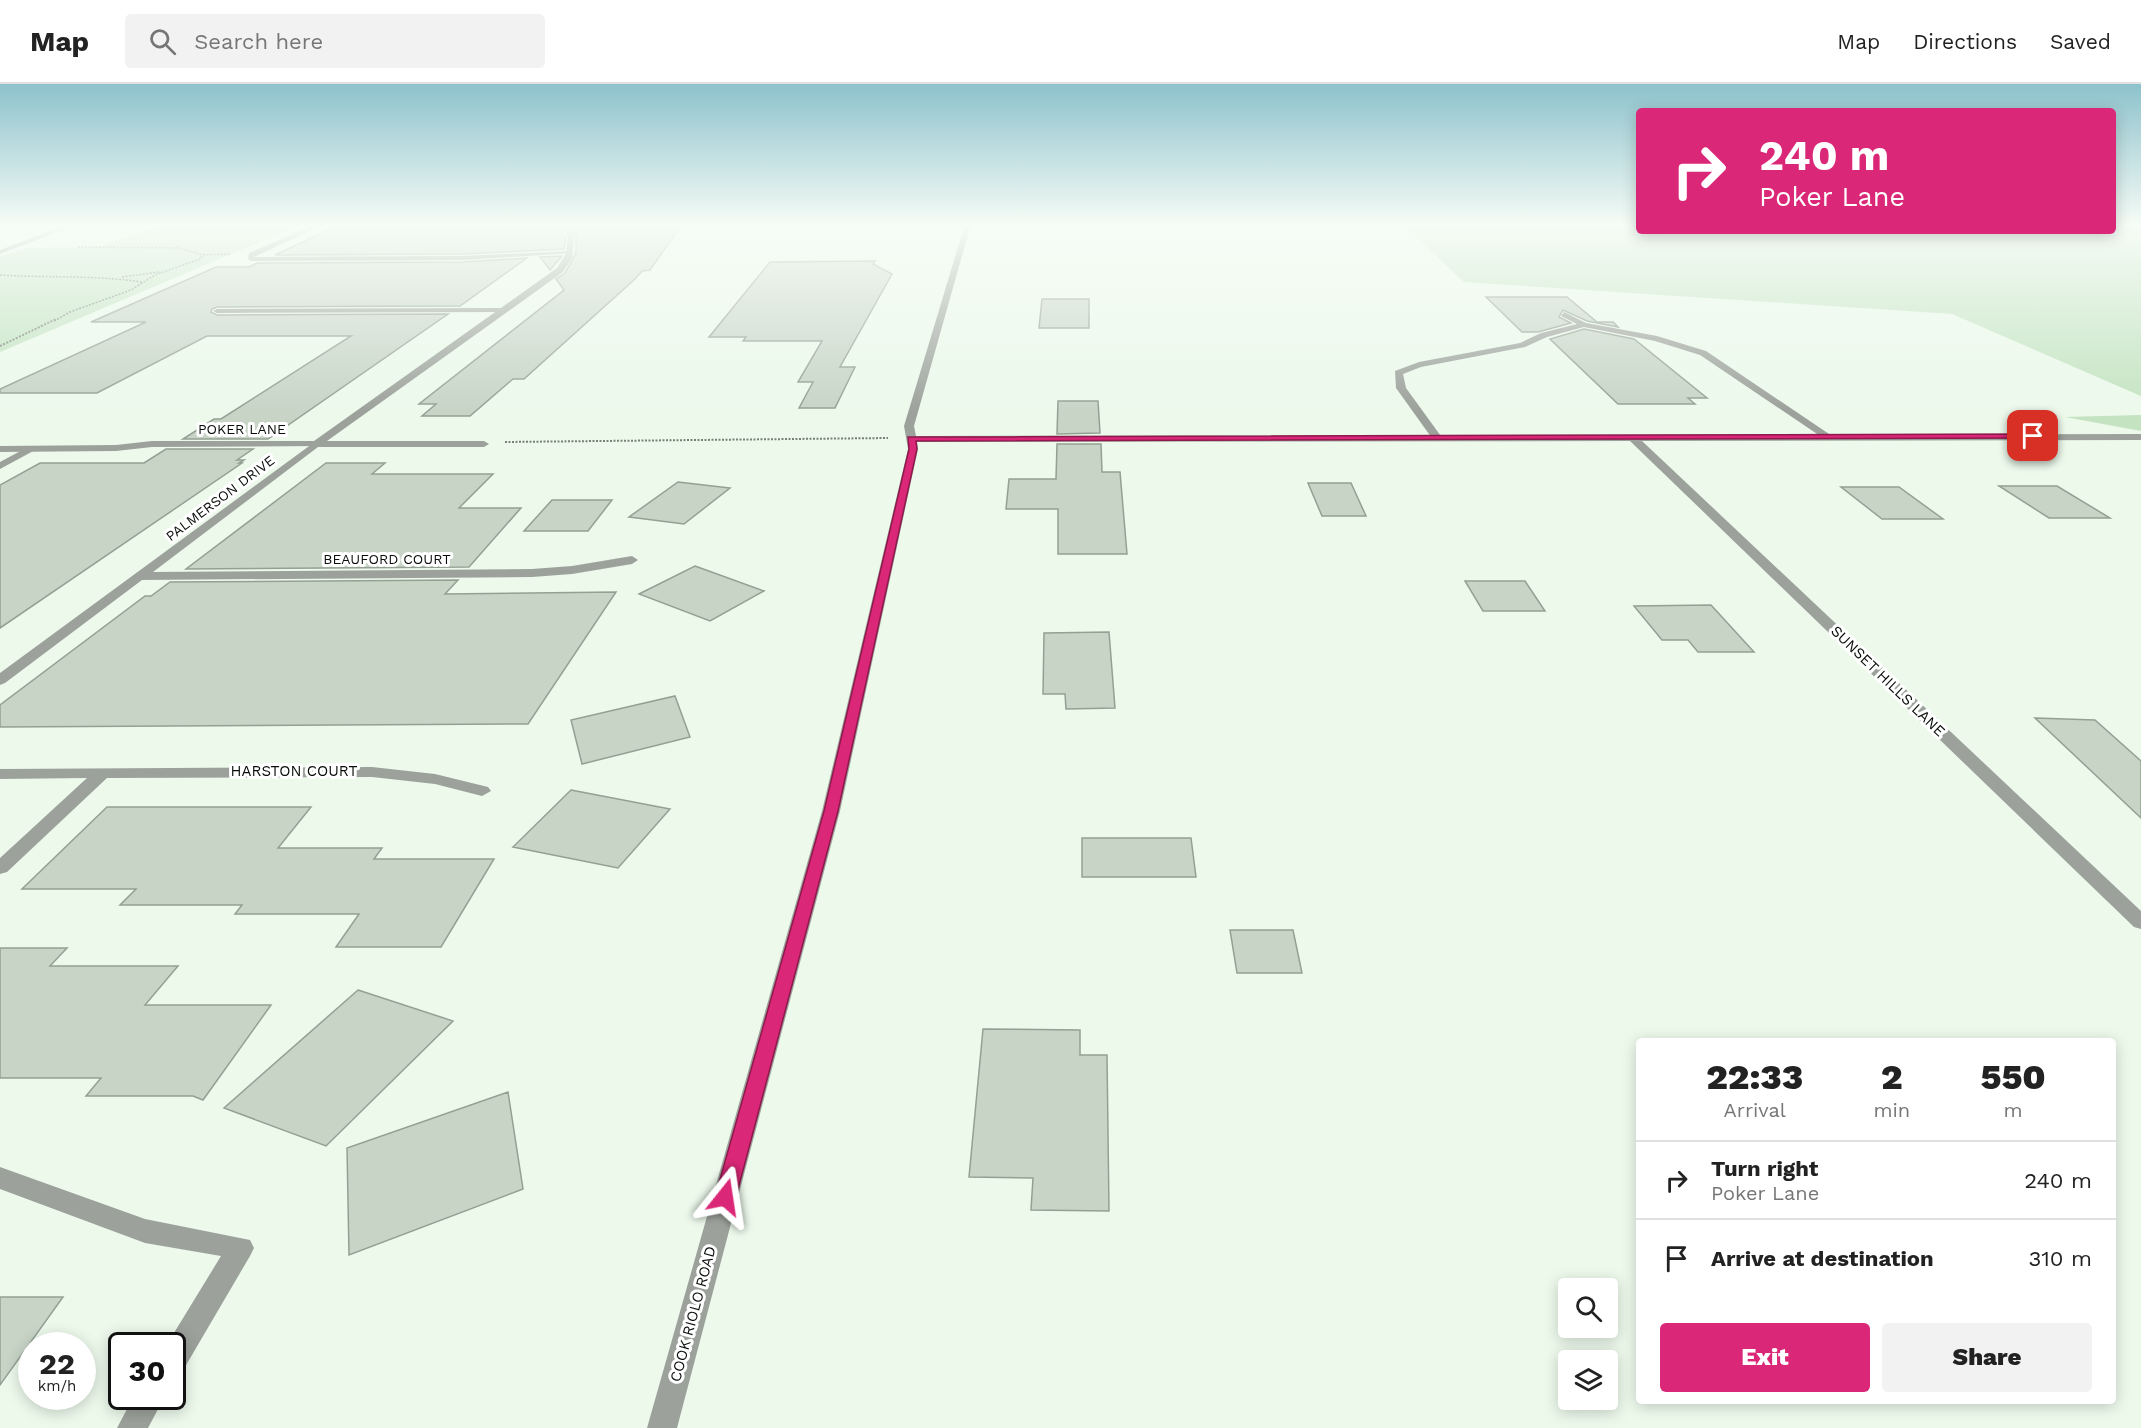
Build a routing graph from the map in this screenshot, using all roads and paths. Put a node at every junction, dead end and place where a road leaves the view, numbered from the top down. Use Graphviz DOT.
graph roads {
  1 [pos="136,287"];
  2 [pos="536,287"];
  3 [pos="950,287"];
  4 [pos="502,310"];
  5 [pos="218,311"];
  6 [pos="1564,314"];
  7 [pos="1584,325"];
  8 [pos="0,346"];
  9 [pos="2141,437"];
  10 [pos="1830,438"];
  11 [pos="911,439"];
  12 [pos="1438,439"];
  13 [pos="1634,439"];
  14 [pos="316,444"];
  15 [pos="484,444"];
  16 [pos="0,449"];
  17 [pos="32,449"];
  18 [pos="0,466"];
  19 [pos="632,560"];
  20 [pos="141,576"];
  21 [pos="0,680"];
  22 [pos="104,773"];
  23 [pos="0,774"];
  24 [pos="482,791"];
  25 [pos="0,868"];
  26 [pos="2141,922"];
  27 [pos="0,1178"];
  28 [pos="186,1339"];
  29 [pos="143,1410"];
  30 [pos="132,1428"];
  31 [pos="662,1428"];
  1 -- 8 [label="path"];
  2 -- 4 [label="street, PALMERSON DRIVE"];
  3 -- 11 [label="street, COOK RIOLO ROAD"];
  4 -- 5 [label="street"];
  4 -- 14 [label="street, PALMERSON DRIVE"];
  6 -- 7 [label="street"];
  7 -- 10 [label="street"];
  7 -- 12 [label="street"];
  9 -- 10 [label="street"];
  10 -- 13 [label="street"];
  11 -- 12 [label="street"];
  11 -- 15 [label="path"];
  11 -- 31 [label="street, COOK RIOLO ROAD"];
  12 -- 13 [label="street"];
  13 -- 26 [label="street, SUNSET HILLS LANE"];
  14 -- 15 [label="street, POKER LANE"];
  14 -- 17 [label="street, POKER LANE"];
  14 -- 20 [label="street, PALMERSON DRIVE"];
  16 -- 17 [label="street, POKER LANE"];
  17 -- 18 [label="street"];
  19 -- 20 [label="street, BEAUFORD COURT"];
  20 -- 21 [label="street, PALMERSON DRIVE"];
  22 -- 23 [label="street, HARSTON COURT"];
  22 -- 24 [label="street, HARSTON COURT"];
  22 -- 25 [label="street"];
  27 -- 28 [label="street"];
  29 -- 30 [label="street"];
}
